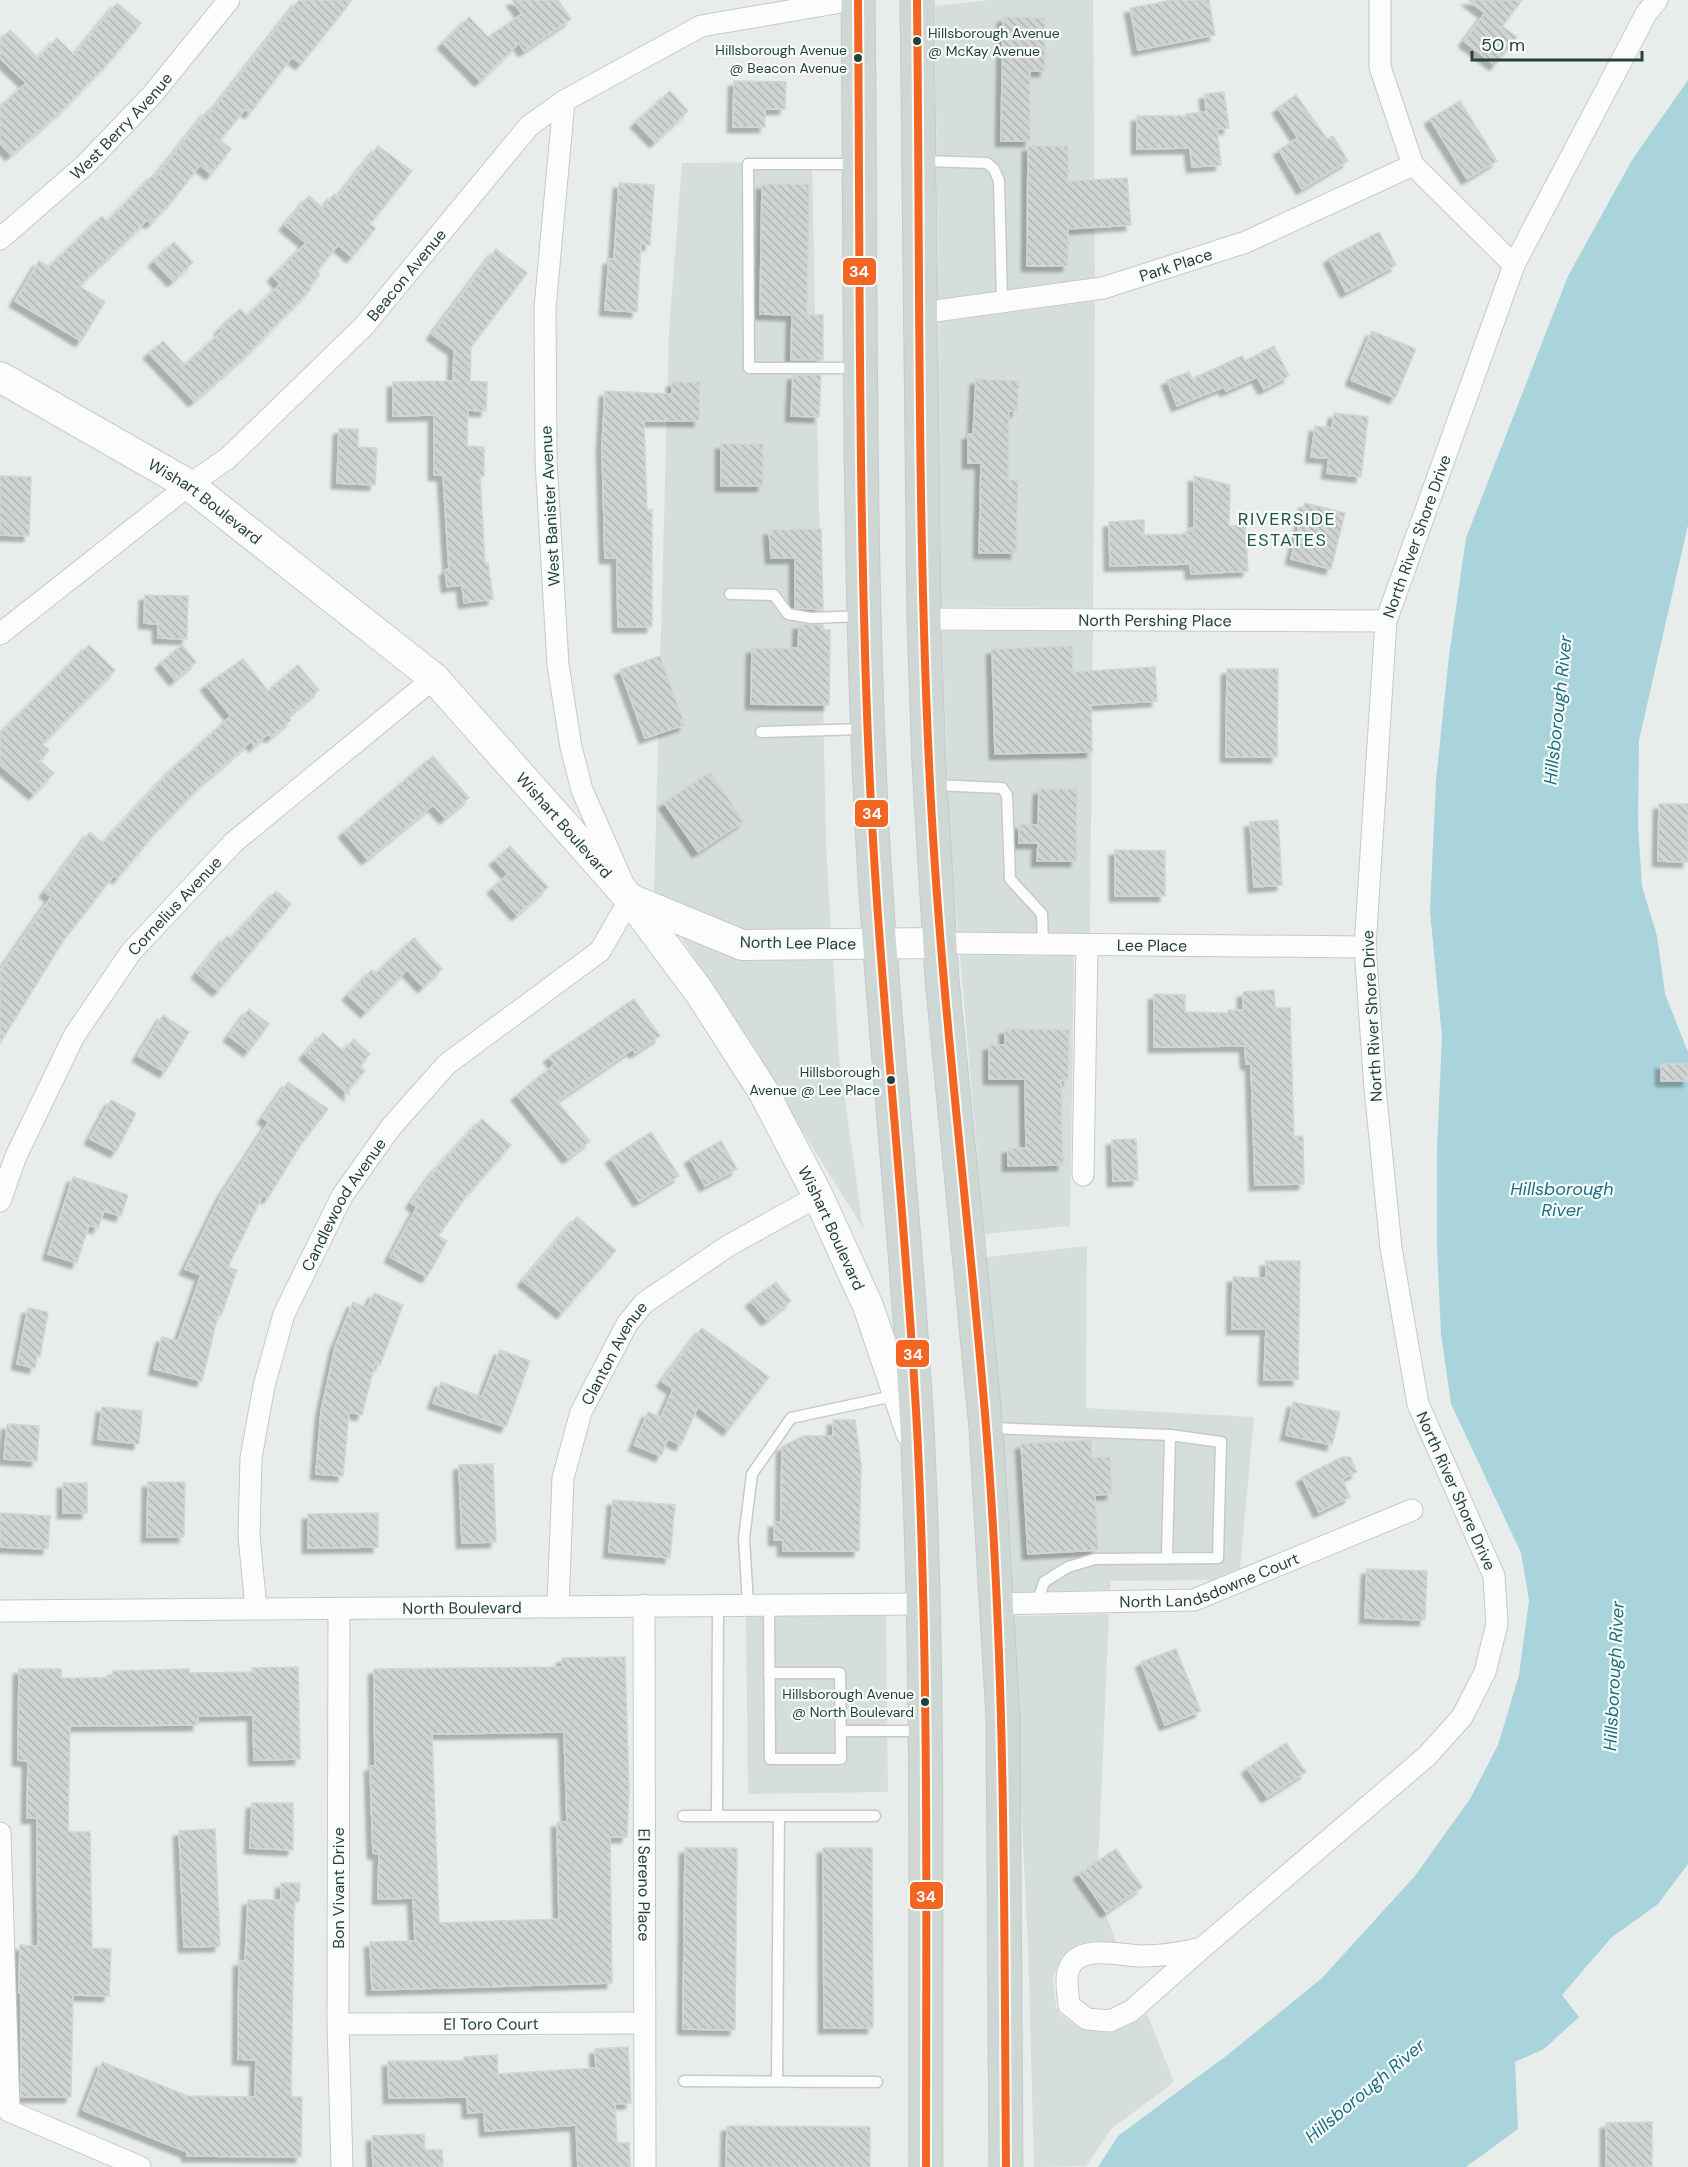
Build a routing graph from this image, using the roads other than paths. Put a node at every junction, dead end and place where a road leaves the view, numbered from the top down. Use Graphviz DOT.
graph roads {
  1 [pos="229,0"];
  2 [pos="854,0"];
  3 [pos="858,0"];
  4 [pos="917,0"];
  5 [pos="1380,0"];
  6 [pos="1657,0"];
  7 [pos="564,101"];
  8 [pos="919,161"];
  9 [pos="860,164"];
  10 [pos="1413,165"];
  11 [pos="0,239"];
  12 [pos="1514,265"];
  13 [pos="1002,302"];
  14 [pos="921,313"];
  15 [pos="862,368"];
  16 [pos="0,377"];
  17 [pos="189,485"];
  18 [pos="730,594"];
  19 [pos="864,616"];
  20 [pos="924,619"];
  21 [pos="1386,621"];
  22 [pos="0,634"];
  23 [pos="434,678"];
  24 [pos="868,729"];
  25 [pos="761,732"];
  26 [pos="930,785"];
  27 [pos="630,899"];
  28 [pos="878,943"];
  29 [pos="939,943"];
  30 [pos="1043,944"];
  31 [pos="1087,945"];
  32 [pos="1365,947"];
  33 [pos="1083,1175"];
  34 [pos="818,1196"];
  35 [pos="0,1201"];
  36 [pos="899,1395"];
  37 [pos="986,1428"];
  38 [pos="1170,1435"];
  39 [pos="918,1451"];
  40 [pos="1412,1510"];
  41 [pos="1167,1558"];
  42 [pos="748,1604"];
  43 [pos="769,1604"];
  44 [pos="923,1604"];
  45 [pos="997,1604"];
  46 [pos="1037,1604"];
  47 [pos="645,1605"];
  48 [pos="718,1605"];
  49 [pos="558,1606"];
  50 [pos="339,1609"];
  51 [pos="256,1610"];
  52 [pos="0,1611"];
  53 [pos="770,1673"];
  54 [pos="841,1731"];
  55 [pos="924,1731"];
  56 [pos="683,1816"];
  57 [pos="717,1816"];
  58 [pos="779,1816"];
  59 [pos="875,1816"];
  60 [pos="0,1833"];
  61 [pos="1202,1948"];
  62 [pos="644,2023"];
  63 [pos="339,2024"];
  64 [pos="684,2081"];
  65 [pos="777,2081"];
  66 [pos="877,2082"];
  67 [pos="1006,2155"];
  68 [pos="140,2167"];
  69 [pos="342,2167"];
  70 [pos="645,2167"];
  71 [pos="926,2167"];
  1 -- 11 [label="street, West Berry Avenue"];
  2 -- 7 [label="street, Beacon Avenue"];
  3 -- 9 [label="main road"];
  4 -- 8 [label="main road"];
  5 -- 10 [label="street"];
  6 -- 12 [label="street, North River Shore Drive"];
  7 -- 17 [label="street, Beacon Avenue"];
  7 -- 27 [label="street, West Banister Avenue"];
  8 -- 13 [label="lane"];
  8 -- 14 [label="main road"];
  9 -- 15 [label="main road"];
  9 -- 15 [label="lane"];
  10 -- 12 [label="street"];
  10 -- 13 [label="street, Park Place"];
  12 -- 21 [label="street, North River Shore Drive"];
  13 -- 14 [label="street, Park Place"];
  14 -- 20 [label="main road"];
  15 -- 19 [label="main road"];
  16 -- 17 [label="street, Wishart Boulevard"];
  17 -- 22 [label="street, Beacon Avenue"];
  17 -- 23 [label="street, Wishart Boulevard"];
  18 -- 19 [label="lane"];
  19 -- 24 [label="main road"];
  20 -- 21 [label="street, North Pershing Place"];
  20 -- 26 [label="main road"];
  21 -- 32 [label="street, North River Shore Drive"];
  23 -- 27 [label="street, Wishart Boulevard"];
  23 -- 35 [label="street, Cornelius Avenue"];
  24 -- 25 [label="lane"];
  24 -- 28 [label="main road"];
  26 -- 29 [label="main road"];
  26 -- 30 [label="lane"];
  27 -- 28 [label="street, North Lee Place"];
  27 -- 34 [label="street, Wishart Boulevard"];
  27 -- 51 [label="street, Candlewood Avenue"];
  28 -- 29 [label="street, North Lee Place"];
  28 -- 39 [label="main road"];
  29 -- 30 [label="street, Lee Place"];
  29 -- 37 [label="main road"];
  30 -- 31 [label="street, Lee Place"];
  31 -- 32 [label="street, Lee Place"];
  31 -- 33 [label="street"];
  32 -- 61 [label="street, North River Shore Drive"];
  34 -- 36 [label="street, Wishart Boulevard"];
  34 -- 49 [label="street, Clanton Avenue"];
  36 -- 39 [label="street, Wishart Boulevard"];
  36 -- 42 [label="lane"];
  37 -- 38 [label="lane"];
  37 -- 45 [label="main road"];
  38 -- 41 [label="lane"];
  38 -- 41 [label="lane"];
  39 -- 44 [label="main road"];
  40 -- 46 [label="street, North Landsdowne Court"];
  41 -- 46 [label="lane"];
  42 -- 43 [label="street, North Boulevard"];
  42 -- 48 [label="street, North Boulevard"];
  43 -- 44 [label="street, North Boulevard"];
  43 -- 53 [label="lane"];
  44 -- 55 [label="main road"];
  45 -- 46 [label="street, North Landsdowne Court"];
  45 -- 67 [label="main road"];
  47 -- 48 [label="street, North Boulevard"];
  47 -- 49 [label="street, North Boulevard"];
  47 -- 62 [label="street, El Sereno Place"];
  48 -- 57 [label="lane"];
  49 -- 50 [label="street, North Boulevard"];
  50 -- 51 [label="street, North Boulevard"];
  50 -- 63 [label="street, Bon Vivant Drive"];
  51 -- 52 [label="street, North Boulevard"];
  53 -- 54 [label="lane"];
  53 -- 54 [label="lane"];
  54 -- 55 [label="lane"];
  55 -- 71 [label="main road"];
  56 -- 57 [label="lane"];
  57 -- 58 [label="lane"];
  58 -- 59 [label="lane"];
  58 -- 65 [label="lane"];
  60 -- 68 [label="street"];
  61 -- 61 [label="street, North River Shore Drive"];
  62 -- 63 [label="street, El Toro Court"];
  62 -- 70 [label="street, El Sereno Place"];
  63 -- 69 [label="street, Bon Vivant Drive"];
  64 -- 65 [label="lane"];
  65 -- 66 [label="lane"];
}
